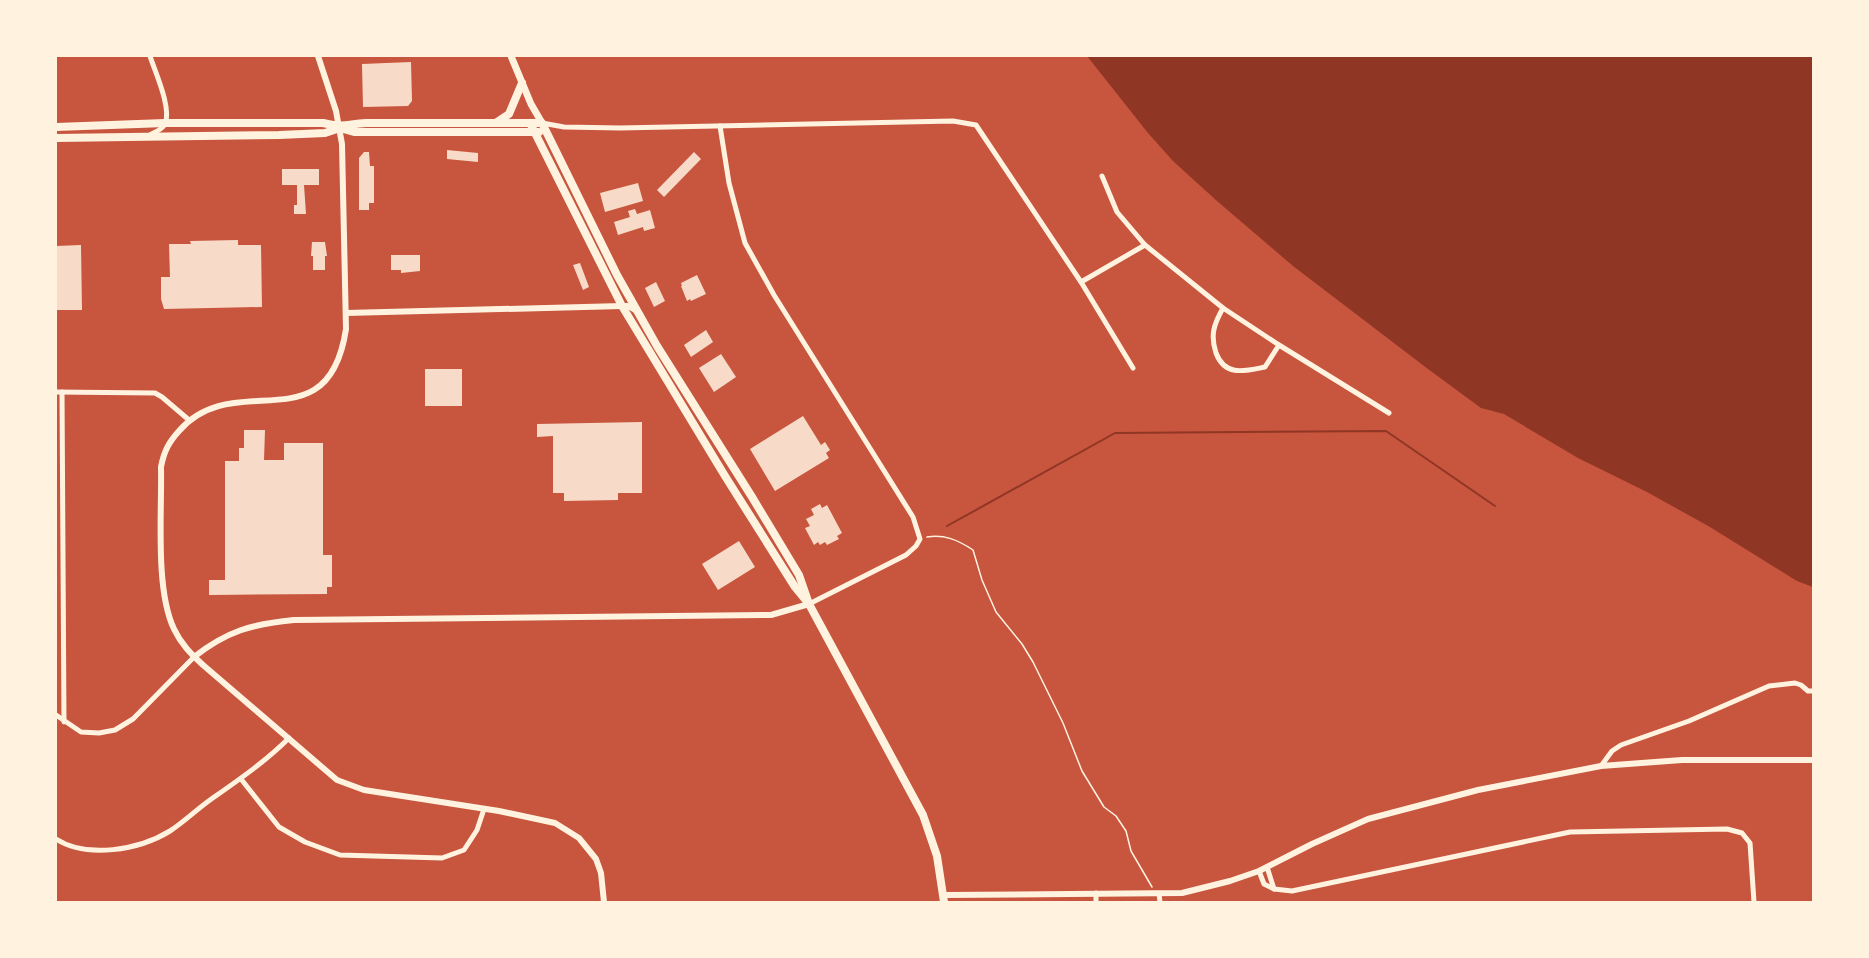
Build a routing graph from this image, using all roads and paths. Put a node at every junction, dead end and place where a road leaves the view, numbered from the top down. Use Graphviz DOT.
graph roads {
  1 [pos="150,56"];
  2 [pos="318,56"];
  3 [pos="511,56"];
  4 [pos="522,83"];
  5 [pos="531,104"];
  6 [pos="497,122"];
  7 [pos="165,123"];
  8 [pos="530,123"];
  9 [pos="542,123"];
  10 [pos="720,126"];
  11 [pos="56,127"];
  12 [pos="564,127"];
  13 [pos="340,128"];
  14 [pos="546,132"];
  15 [pos="535,133"];
  16 [pos="145,137"];
  17 [pos="56,138"];
  18 [pos="1102,176"];
  19 [pos="1145,245"];
  20 [pos="1081,282"];
  21 [pos="622,306"];
  22 [pos="1223,308"];
  23 [pos="637,311"];
  24 [pos="346,313"];
  25 [pos="1279,345"];
  26 [pos="1132,368"];
  27 [pos="59,392"];
  28 [pos="1389,412"];
  29 [pos="189,420"];
  30 [pos="920,539"];
  31 [pos="809,604"];
  32 [pos="194,657"];
  33 [pos="1814,691"];
  34 [pos="56,715"];
  35 [pos="63,722"];
  36 [pos="289,738"];
  37 [pos="1814,760"];
  38 [pos="1601,766"];
  39 [pos="241,779"];
  40 [pos="483,809"];
  41 [pos="56,839"];
  42 [pos="1267,867"];
  43 [pos="1259,872"];
  44 [pos="1274,889"];
  45 [pos="1096,893"];
  46 [pos="1156,894"];
  47 [pos="944,899"];
  48 [pos="604,903"];
  49 [pos="1096,903"];
  50 [pos="1160,903"];
  51 [pos="1754,903"];
  1 -- 7 [label="street"];
  2 -- 13 [label="street"];
  3 -- 4 [label="main road"];
  4 -- 5 [label="main road"];
  4 -- 6 [label="main road"];
  5 -- 8 [label="main road"];
  5 -- 9 [label="main road"];
  6 -- 8 [label="main road"];
  6 -- 13 [label="main road"];
  7 -- 11 [label="main road"];
  7 -- 13 [label="main road"];
  7 -- 16 [label="street"];
  8 -- 9 [label="main road"];
  8 -- 15 [label="main road"];
  9 -- 12 [label="street"];
  9 -- 14 [label="main road"];
  10 -- 12 [label="street"];
  10 -- 20 [label="street"];
  10 -- 30 [label="street"];
  12 -- 14 [label="street"];
  13 -- 15 [label="main road"];
  13 -- 16 [label="main road"];
  13 -- 24 [label="street"];
  14 -- 15 [label="main road"];
  14 -- 23 [label="main road"];
  15 -- 21 [label="main road"];
  16 -- 17 [label="main road"];
  18 -- 19 [label="street"];
  19 -- 20 [label="street"];
  19 -- 22 [label="street"];
  20 -- 26 [label="street"];
  21 -- 23 [label="street"];
  21 -- 24 [label="street"];
  21 -- 31 [label="main road"];
  22 -- 25 [label="street"];
  22 -- 25 [label="street"];
  23 -- 31 [label="main road"];
  24 -- 29 [label="street"];
  25 -- 28 [label="street"];
  27 -- 29 [label="street"];
  27 -- 35 [label="street"];
  29 -- 32 [label="street"];
  30 -- 31 [label="street"];
  30 -- 46 [label="path"];
  31 -- 32 [label="street"];
  31 -- 47 [label="main road"];
  32 -- 35 [label="street"];
  32 -- 36 [label="street"];
  33 -- 38 [label="street"];
  34 -- 35 [label="street"];
  36 -- 39 [label="street"];
  36 -- 40 [label="street"];
  37 -- 38 [label="street"];
  38 -- 42 [label="street"];
  39 -- 40 [label="street"];
  39 -- 41 [label="street"];
  40 -- 48 [label="street"];
  42 -- 43 [label="street"];
  42 -- 44 [label="street"];
  43 -- 44 [label="street"];
  43 -- 46 [label="street"];
  44 -- 51 [label="street"];
  45 -- 46 [label="street"];
  45 -- 47 [label="street"];
  45 -- 49 [label="street"];
  46 -- 50 [label="street"];
}
